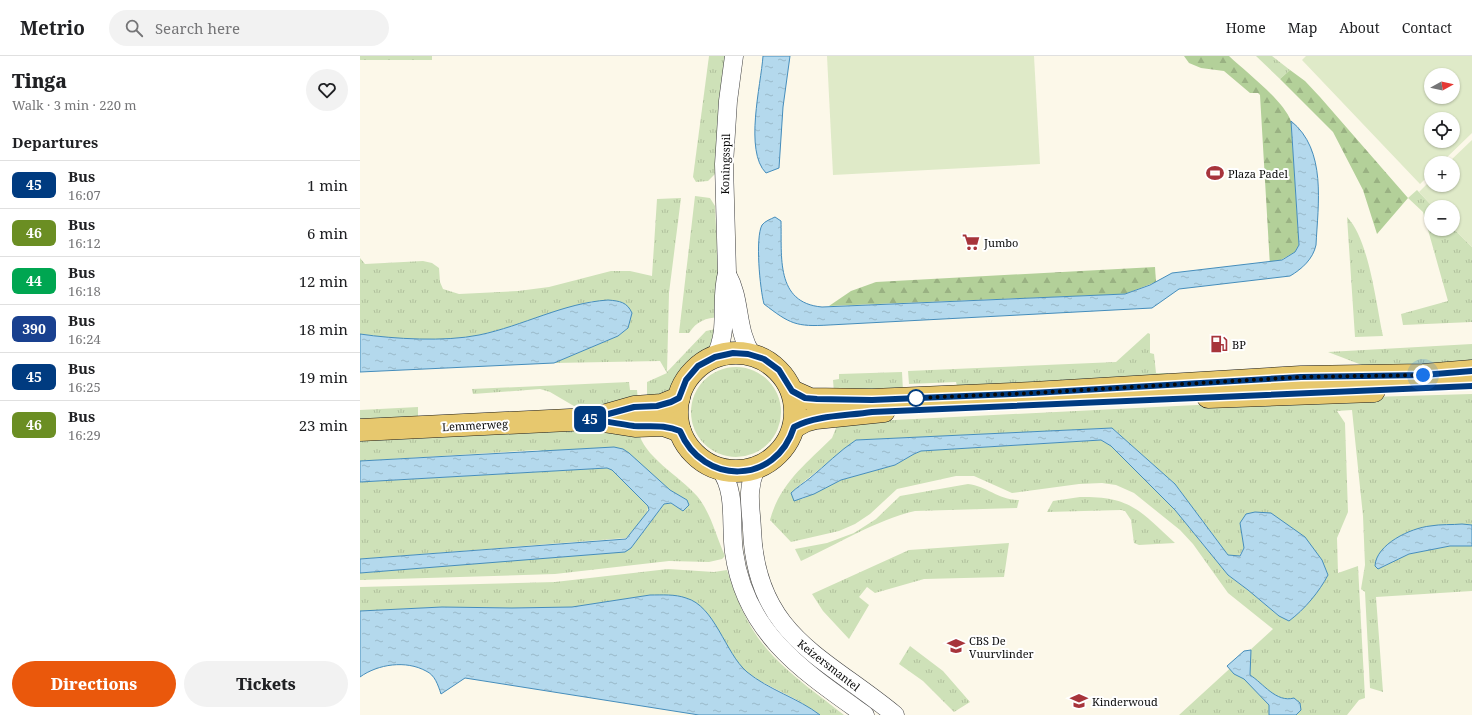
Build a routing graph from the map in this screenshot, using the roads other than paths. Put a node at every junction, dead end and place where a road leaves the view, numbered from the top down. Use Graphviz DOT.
graph roads {
  1 [pos="734,56"];
  2 [pos="727,273"];
  3 [pos="752,355"];
  4 [pos="715,357"];
  5 [pos="1472,371"];
  6 [pos="1472,386"];
  7 [pos="792,391"];
  8 [pos="679,398"];
  9 [pos="590,419"];
  10 [pos="794,427"];
  11 [pos="360,430"];
  12 [pos="680,431"];
  13 [pos="756,468"];
  14 [pos="720,469"];
  15 [pos="865,715"];
  16 [pos="895,715"];
  1 -- 2 [label="street, Koningsspil"];
  2 -- 3 [label="street, Koningsspil"];
  2 -- 4 [label="street, Koningsspil"];
  3 -- 4 [label="main road"];
  3 -- 7 [label="main road"];
  4 -- 8 [label="main road"];
  5 -- 7 [label="main road"];
  6 -- 10 [label="main road"];
  7 -- 10 [label="main road"];
  8 -- 9 [label="main road, Lemmerweg"];
  8 -- 12 [label="main road"];
  9 -- 11 [label="main road, Lemmerweg"];
  9 -- 12 [label="main road, Lemmerweg"];
  10 -- 13 [label="main road"];
  12 -- 14 [label="main road"];
  13 -- 14 [label="main road"];
  13 -- 16 [label="street, Keizersmantel"];
  14 -- 15 [label="street, Keizersmantel"];
}
